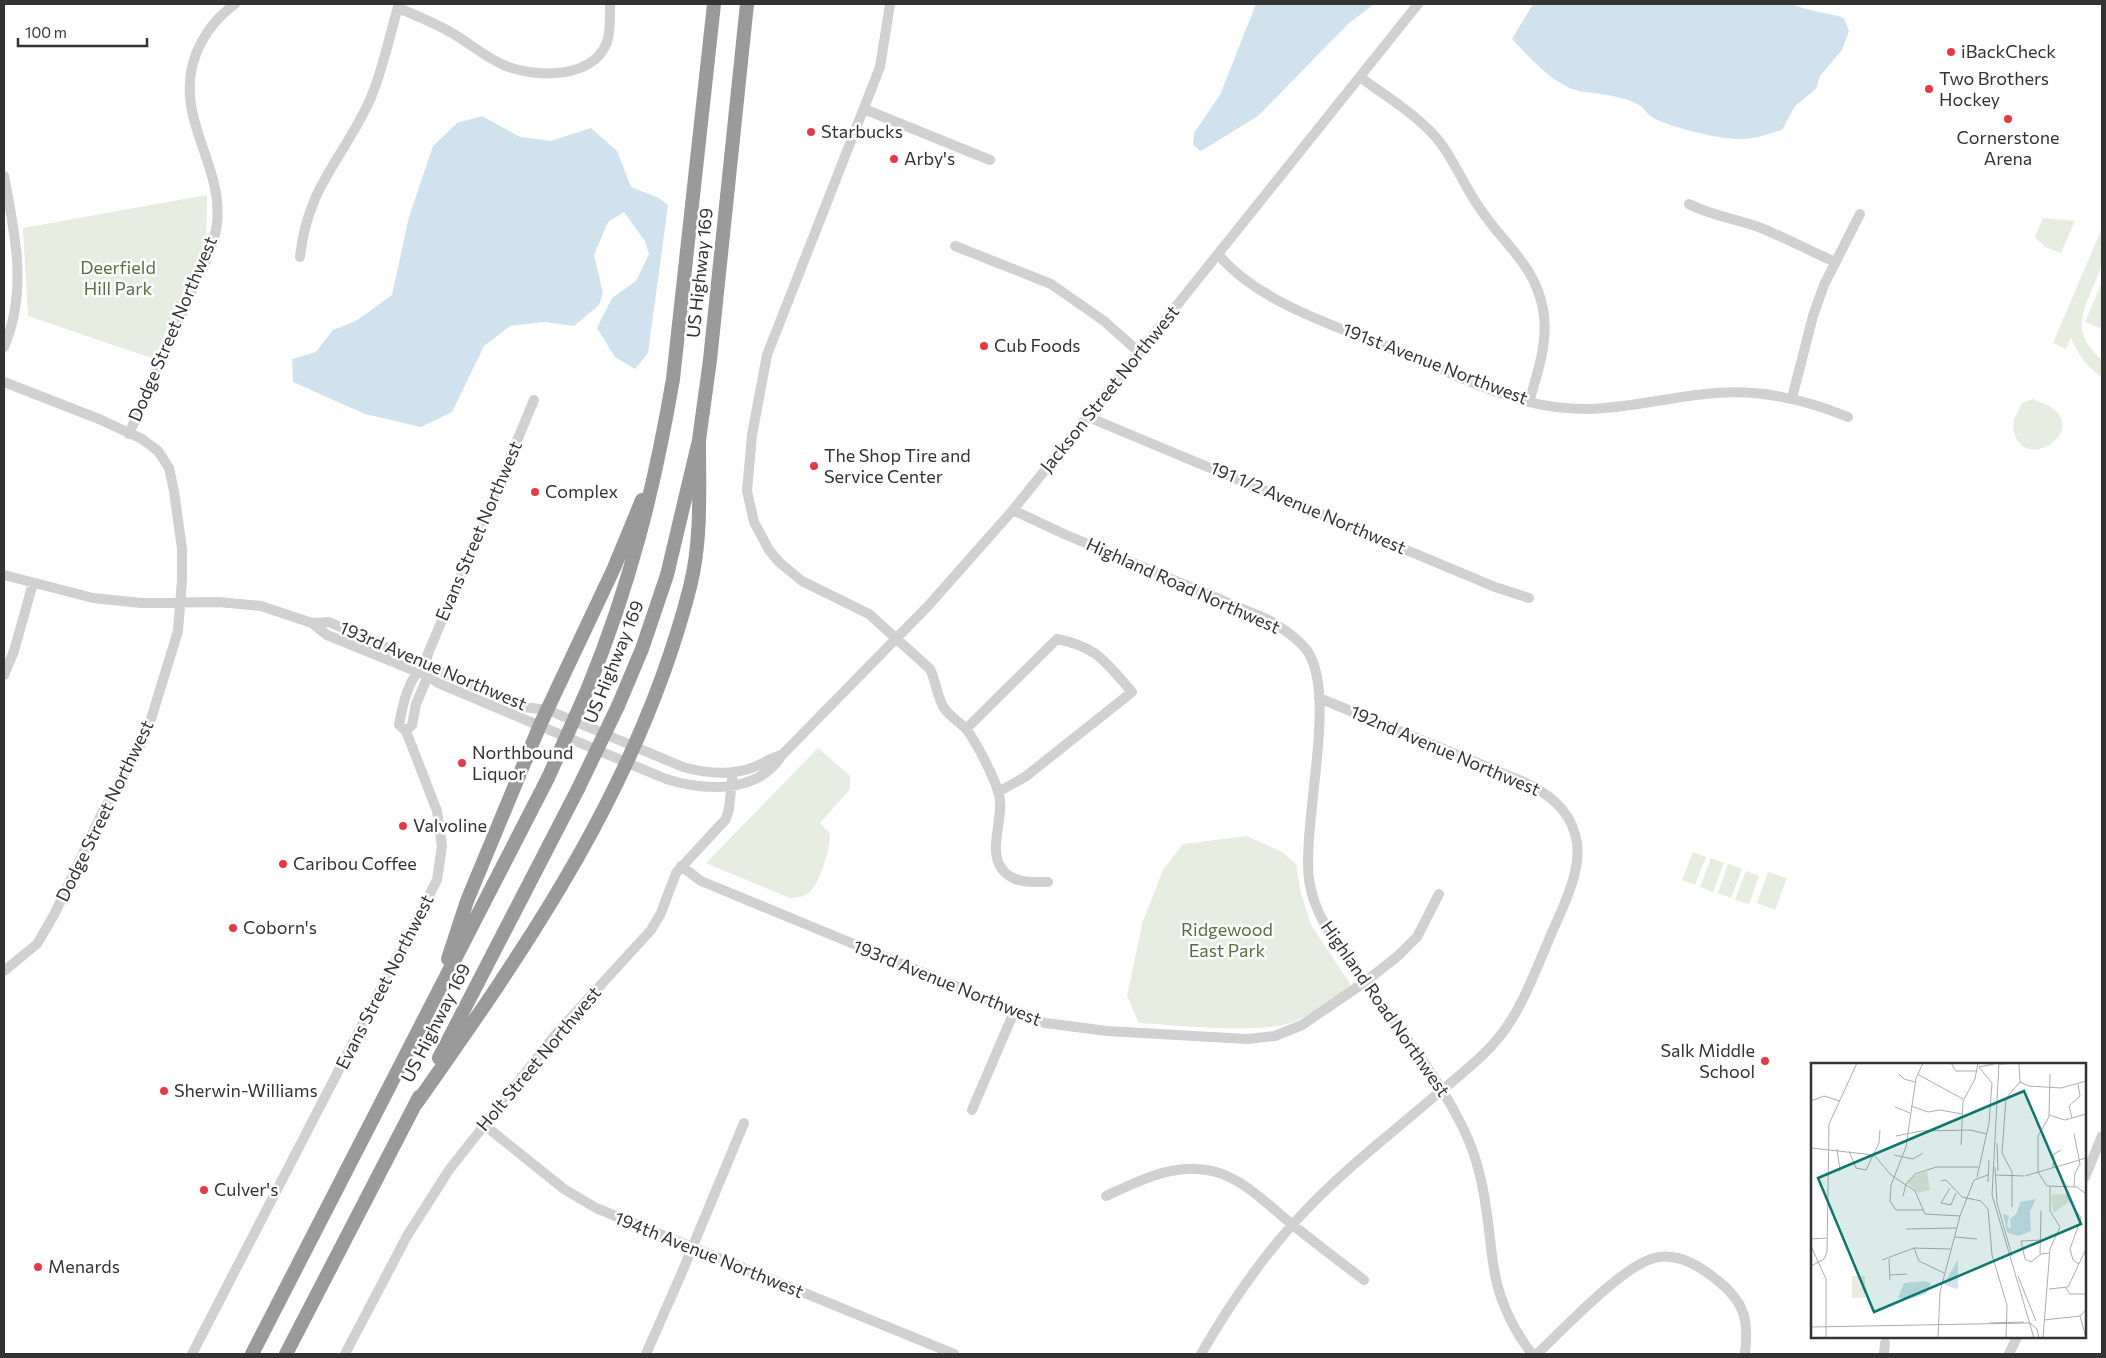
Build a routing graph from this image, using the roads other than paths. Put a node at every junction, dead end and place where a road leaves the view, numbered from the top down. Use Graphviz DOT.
graph roads {
  1 [pos="235,4"];
  2 [pos="610,4"];
  3 [pos="714,4"];
  4 [pos="747,4"];
  5 [pos="890,4"];
  6 [pos="1418,4"];
  7 [pos="399,6"];
  8 [pos="1360,76"];
  9 [pos="864,108"];
  10 [pos="990,160"];
  11 [pos="4,176"];
  12 [pos="1689,204"];
  13 [pos="1860,214"];
  14 [pos="955,246"];
  15 [pos="1218,254"];
  16 [pos="300,256"];
  17 [pos="1835,262"];
  18 [pos="4,346"];
  19 [pos="1140,352"];
  20 [pos="4,382"];
  21 [pos="1792,398"];
  22 [pos="534,400"];
  23 [pos="1529,402"];
  24 [pos="1088,417"];
  25 [pos="1848,417"];
  26 [pos="664,430"];
  27 [pos="129,434"];
  28 [pos="699,440"];
  29 [pos="1013,510"];
  30 [pos="4,575"];
  31 [pos="33,583"];
  32 [pos="1529,598"];
  33 [pos="182,603"];
  34 [pos="312,623"];
  35 [pos="896,639"];
  36 [pos="426,663"];
  37 [pos="416,671"];
  38 [pos="4,675"];
  39 [pos="428,676"];
  40 [pos="1319,698"];
  41 [pos="548,710"];
  42 [pos="540,725"];
  43 [pos="966,729"];
  44 [pos="406,731"];
  45 [pos="609,735"];
  46 [pos="635,747"];
  47 [pos="602,752"];
  48 [pos="782,755"];
  49 [pos="628,763"];
  50 [pos="733,772"];
  51 [pos="732,786"];
  52 [pos="998,792"];
  53 [pos="681,866"];
  54 [pos="1048,882"];
  55 [pos="1439,894"];
  56 [pos="4,971"];
  57 [pos="1365,982"];
  58 [pos="433,1004"];
  59 [pos="1014,1012"];
  60 [pos="1442,1090"];
  61 [pos="416,1104"];
  62 [pos="972,1110"];
  63 [pos="744,1123"];
  64 [pos="483,1124"];
  65 [pos="2102,1136"];
  66 [pos="2086,1175"];
  67 [pos="1106,1196"];
  68 [pos="1292,1225"];
  69 [pos="692,1248"];
  70 [pos="1364,1280"];
  71 [pos="2017,1338"];
  72 [pos="1885,1343"];
  73 [pos="192,1354"];
  74 [pos="252,1354"];
  75 [pos="286,1354"];
  76 [pos="345,1354"];
  77 [pos="646,1354"];
  78 [pos="954,1354"];
  79 [pos="1201,1354"];
  80 [pos="1532,1354"];
  81 [pos="1537,1354"];
  82 [pos="1745,1354"];
  83 [pos="1884,1354"];
  84 [pos="2009,1354"];
  1 -- 27 [label="street, Dodge Street Northwest"];
  2 -- 7 [label="street"];
  3 -- 26 [label="highway, US Highway 169"];
  4 -- 28 [label="highway, US Highway 169"];
  5 -- 9 [label="street"];
  6 -- 8 [label="street, Jackson Street Northwest"];
  7 -- 16 [label="street"];
  8 -- 15 [label="street, Jackson Street Northwest"];
  8 -- 23 [label="street"];
  9 -- 10 [label="street"];
  9 -- 35 [label="street"];
  11 -- 18 [label="street"];
  12 -- 17 [label="street"];
  13 -- 17 [label="street"];
  14 -- 19 [label="street"];
  15 -- 19 [label="street, Jackson Street Northwest"];
  15 -- 23 [label="street, 191st Avenue Northwest"];
  17 -- 21 [label="street"];
  19 -- 24 [label="street, Jackson Street Northwest"];
  20 -- 27 [label="street"];
  21 -- 23 [label="street, 191st Avenue Northwest"];
  21 -- 25 [label="street, 191st Avenue Northwest"];
  22 -- 36 [label="street, Evans Street Northwest"];
  24 -- 29 [label="street, Jackson Street Northwest"];
  24 -- 32 [label="street, 191 1/2 Avenue Northwest"];
  26 -- 41 [label="highway"];
  26 -- 58 [label="highway, US Highway 169, bridge"];
  27 -- 33 [label="street"];
  28 -- 46 [label="highway"];
  28 -- 61 [label="highway, US Highway 169, bridge"];
  29 -- 35 [label="street, Jackson Street Northwest"];
  29 -- 40 [label="street, Highland Road Northwest"];
  30 -- 31 [label="street, 193rd Avenue Northwest"];
  31 -- 33 [label="street, 193rd Avenue Northwest"];
  31 -- 38 [label="street"];
  33 -- 34 [label="street, 193rd Avenue Northwest"];
  33 -- 56 [label="street, Dodge Street Northwest"];
  34 -- 36 [label="street, 193rd Avenue Northwest"];
  34 -- 37 [label="street, 193rd Avenue Northwest"];
  35 -- 43 [label="street"];
  35 -- 48 [label="street, Jackson Street Northwest"];
  36 -- 37 [label="street, Evans Street Northwest"];
  36 -- 39 [label="street"];
  36 -- 41 [label="street, 193rd Avenue Northwest"];
  37 -- 39 [label="street, 193rd Avenue Northwest"];
  37 -- 44 [label="street, Evans Street Northwest"];
  39 -- 42 [label="street, 193rd Avenue Northwest"];
  39 -- 44 [label="street"];
  40 -- 57 [label="street, Highland Road Northwest"];
  40 -- 60 [label="street, 192nd Avenue Northwest"];
  41 -- 42 [label="highway"];
  41 -- 45 [label="street, 193rd Avenue Northwest"];
  42 -- 47 [label="street, 193rd Avenue Northwest"];
  42 -- 58 [label="highway"];
  43 -- 52 [label="street"];
  43 -- 52 [label="street"];
  44 -- 73 [label="street, Evans Street Northwest"];
  45 -- 46 [label="street, Jackson Street Northwest"];
  46 -- 49 [label="highway"];
  46 -- 50 [label="street, Jackson Street Northwest"];
  47 -- 49 [label="street, Jackson Street Northwest"];
  48 -- 50 [label="street, Jackson Street Northwest"];
  48 -- 51 [label="street, Jackson Street Northwest"];
  49 -- 51 [label="street, Jackson Street Northwest"];
  49 -- 61 [label="highway"];
  50 -- 51 [label="street, Holt Street Northwest"];
  51 -- 53 [label="street, Holt Street Northwest"];
  52 -- 54 [label="street"];
  53 -- 59 [label="street, 193rd Avenue Northwest"];
  53 -- 64 [label="street, Holt Street Northwest"];
  55 -- 57 [label="street, 193rd Avenue Northwest"];
  57 -- 59 [label="street, 193rd Avenue Northwest"];
  57 -- 60 [label="street, Highland Road Northwest"];
  58 -- 74 [label="highway, US Highway 169"];
  59 -- 62 [label="street"];
  60 -- 68 [label="street"];
  60 -- 80 [label="street, Highland Road Northwest"];
  61 -- 75 [label="highway, US Highway 169"];
  63 -- 69 [label="street"];
  64 -- 69 [label="street, 194th Avenue Northwest"];
  64 -- 76 [label="street, Holt Street Northwest"];
  65 -- 66 [label="street"];
  67 -- 68 [label="street"];
  68 -- 70 [label="street"];
  68 -- 79 [label="street"];
  69 -- 77 [label="street"];
  69 -- 78 [label="street, 194th Avenue Northwest"];
  71 -- 84 [label="street"];
  72 -- 83 [label="street"];
  81 -- 82 [label="street"];
}
